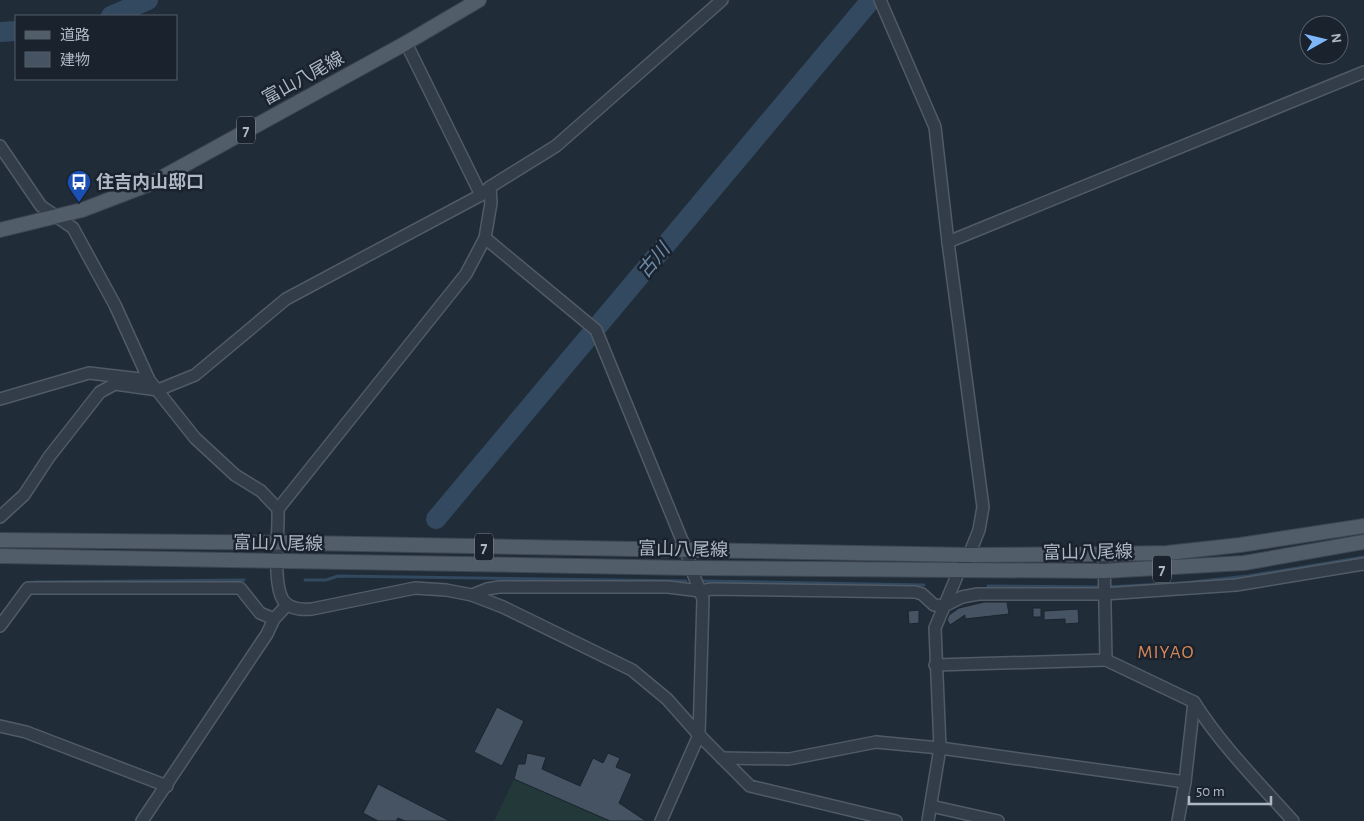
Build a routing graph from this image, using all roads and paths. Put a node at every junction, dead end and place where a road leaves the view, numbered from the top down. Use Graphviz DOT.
graph roads {
  1 [pos="479,0"];
  2 [pos="722,0"];
  3 [pos="880,0"];
  4 [pos="406,43"];
  5 [pos="1364,72"];
  6 [pos="0,146"];
  7 [pos="490,187"];
  8 [pos="481,195"];
  9 [pos="56,216"];
  10 [pos="0,230"];
  11 [pos="485,238"];
  12 [pos="948,242"];
  13 [pos="149,380"];
  14 [pos="158,390"];
  15 [pos="0,399"];
  16 [pos="278,509"];
  17 [pos="0,517"];
  18 [pos="1364,526"];
  19 [pos="0,540"];
  20 [pos="1364,542"];
  21 [pos="278,543"];
  22 [pos="686,550"];
  23 [pos="1104,554"];
  24 [pos="968,555"];
  25 [pos="0,556"];
  26 [pos="278,561"];
  27 [pos="1364,564"];
  28 [pos="691,568"];
  29 [pos="959,571"];
  30 [pos="1104,572"];
  31 [pos="700,591"];
  32 [pos="1104,594"];
  33 [pos="472,595"];
  34 [pos="287,604"];
  35 [pos="944,606"];
  36 [pos="274,620"];
  37 [pos="0,626"];
  38 [pos="1106,660"];
  39 [pos="935,665"];
  40 [pos="1194,702"];
  41 [pos="0,726"];
  42 [pos="700,735"];
  43 [pos="940,748"];
  44 [pos="722,758"];
  45 [pos="1185,782"];
  46 [pos="167,786"];
  47 [pos="931,806"];
  48 [pos="142,821"];
  49 [pos="661,821"];
  50 [pos="896,821"];
  51 [pos="928,821"];
  52 [pos="998,821"];
  53 [pos="1178,821"];
  54 [pos="1293,821"];
  1 -- 4 [label="main road, 富山八尾線 / 7"];
  2 -- 7 [label="street"];
  3 -- 12 [label="street"];
  4 -- 8 [label="street"];
  4 -- 9 [label="main road, 富山八尾線 / 7"];
  5 -- 12 [label="street"];
  6 -- 9 [label="street"];
  7 -- 8 [label="street"];
  7 -- 11 [label="street"];
  8 -- 14 [label="street"];
  9 -- 10 [label="main road, 富山八尾線 / 7"];
  9 -- 13 [label="street"];
  11 -- 16 [label="street"];
  11 -- 22 [label="street"];
  12 -- 24 [label="street"];
  13 -- 14 [label="street"];
  13 -- 15 [label="street"];
  14 -- 16 [label="street"];
  14 -- 17 [label="street"];
  16 -- 21 [label="street"];
  18 -- 23 [label="main road, 富山八尾線 / 7"];
  19 -- 21 [label="main road, 富山八尾線 / 7"];
  20 -- 30 [label="main road, 富山八尾線 / 7"];
  21 -- 22 [label="main road, 富山八尾線 / 7"];
  21 -- 26 [label="street"];
  22 -- 24 [label="main road, 富山八尾線 / 7"];
  22 -- 28 [label="street"];
  23 -- 24 [label="main road, 富山八尾線 / 7"];
  23 -- 30 [label="street"];
  24 -- 29 [label="street"];
  25 -- 26 [label="main road, 富山八尾線 / 7"];
  26 -- 28 [label="main road, 富山八尾線 / 7"];
  26 -- 34 [label="street"];
  27 -- 32 [label="street"];
  28 -- 29 [label="main road, 富山八尾線 / 7"];
  28 -- 31 [label="street"];
  29 -- 30 [label="main road, 富山八尾線 / 7"];
  29 -- 35 [label="street"];
  30 -- 32 [label="street"];
  31 -- 33 [label="street"];
  31 -- 35 [label="street"];
  31 -- 42 [label="street"];
  32 -- 35 [label="street"];
  32 -- 38 [label="street"];
  33 -- 34 [label="street"];
  33 -- 42 [label="street"];
  34 -- 36 [label="street"];
  35 -- 39 [label="street"];
  36 -- 37 [label="street"];
  36 -- 46 [label="street"];
  38 -- 39 [label="street"];
  38 -- 40 [label="street"];
  39 -- 43 [label="street"];
  40 -- 45 [label="street"];
  40 -- 54 [label="street"];
  41 -- 46 [label="street"];
  42 -- 44 [label="street"];
  42 -- 49 [label="street"];
  43 -- 44 [label="street"];
  43 -- 45 [label="street"];
  43 -- 47 [label="street"];
  44 -- 50 [label="street"];
  45 -- 53 [label="street"];
  46 -- 48 [label="street"];
  47 -- 51 [label="street"];
  47 -- 52 [label="street"];
}
